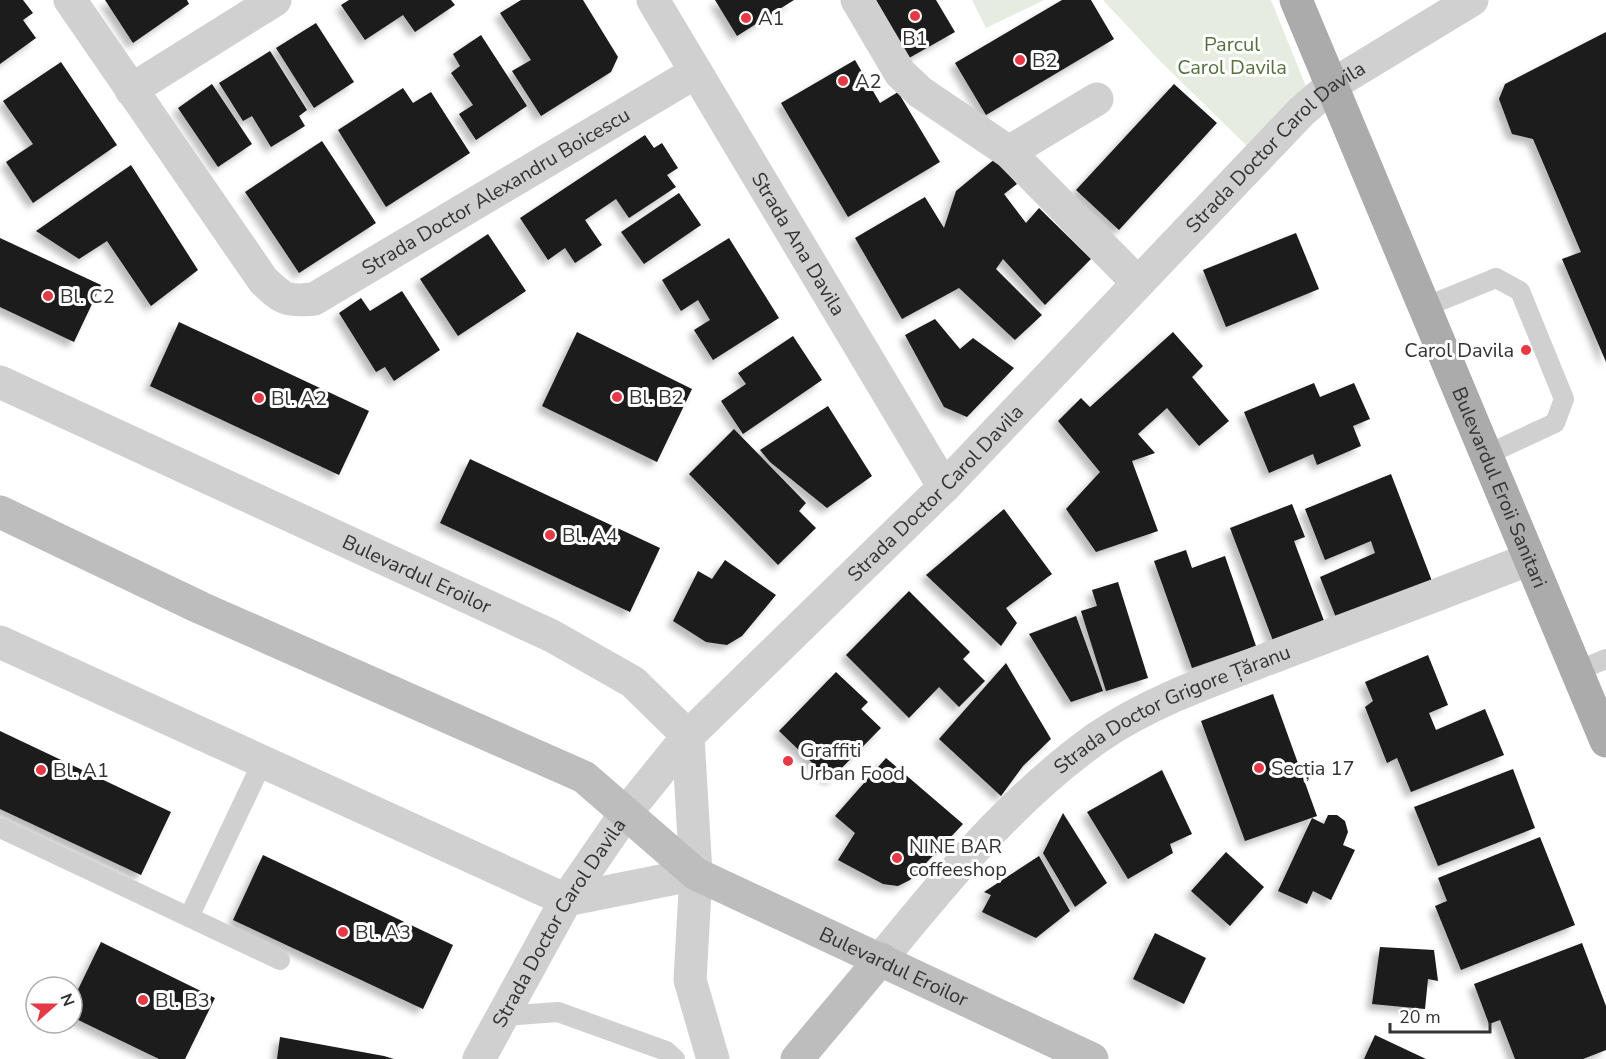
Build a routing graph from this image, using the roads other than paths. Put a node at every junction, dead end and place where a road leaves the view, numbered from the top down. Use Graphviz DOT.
graph roads {
  1 [pos="70,0"];
  2 [pos="275,0"];
  3 [pos="653,0"];
  4 [pos="857,0"];
  5 [pos="1296,0"];
  6 [pos="1472,0"];
  7 [pos="696,72"];
  8 [pos="1332,85"];
  9 [pos="131,90"];
  10 [pos="1097,99"];
  11 [pos="1009,152"];
  12 [pos="1138,283"];
  13 [pos="1425,307"];
  14 [pos="0,382"];
  15 [pos="1486,455"];
  16 [pos="944,487"];
  17 [pos="0,512"];
  18 [pos="1530,559"];
  19 [pos="0,642"];
  20 [pos="1591,665"];
  21 [pos="688,736"];
  22 [pos="1606,741"];
  23 [pos="262,763"];
  24 [pos="626,814"];
  25 [pos="0,828"];
  26 [pos="696,874"];
  27 [pos="566,900"];
  28 [pos="189,917"];
  29 [pos="882,959"];
  30 [pos="280,960"];
  31 [pos="503,1016"];
  32 [pos="478,1059"];
  33 [pos="675,1059"];
  34 [pos="712,1059"];
  35 [pos="797,1059"];
  36 [pos="1092,1059"];
  1 -- 9 [label="street"];
  2 -- 9 [label="street"];
  3 -- 7 [label="street, Strada Ana Davila"];
  4 -- 11 [label="street"];
  5 -- 8 [label="main road, Bulevardul Eroii Sanitari"];
  6 -- 8 [label="street, Strada Doctor Carol Davila"];
  7 -- 9 [label="street, Strada Doctor Alexandru Boicescu"];
  7 -- 16 [label="street, Strada Ana Davila"];
  8 -- 12 [label="street, Strada Doctor Carol Davila"];
  8 -- 13 [label="main road, Bulevardul Eroii Sanitari"];
  10 -- 11 [label="street"];
  11 -- 12 [label="street"];
  12 -- 16 [label="street, Strada Doctor Carol Davila"];
  13 -- 15 [label="main road, Bulevardul Eroii Sanitari"];
  13 -- 15 [label="lane"];
  14 -- 21 [label="street, Bulevardul Eroilor"];
  15 -- 18 [label="main road, Bulevardul Eroii Sanitari"];
  16 -- 21 [label="street, Strada Doctor Carol Davila"];
  17 -- 24 [label="main road, Bulevardul Eroilor"];
  18 -- 20 [label="main road, Bulevardul Eroii Sanitari"];
  18 -- 29 [label="street, Strada Doctor Grigore Țăranu"];
  19 -- 23 [label="street"];
  20 -- 22 [label="main road, Bulevardul Eroii Sanitari"];
  21 -- 24 [label="street, Strada Doctor Carol Davila"];
  21 -- 26 [label="street"];
  23 -- 27 [label="street"];
  23 -- 28 [label="lane"];
  24 -- 26 [label="main road, Bulevardul Eroilor"];
  24 -- 27 [label="street, Strada Doctor Carol Davila"];
  25 -- 28 [label="lane"];
  26 -- 27 [label="street"];
  26 -- 29 [label="main road, Bulevardul Eroilor"];
  26 -- 34 [label="street"];
  27 -- 31 [label="street, Strada Doctor Carol Davila"];
  28 -- 30 [label="lane"];
  29 -- 35 [label="main road"];
  29 -- 36 [label="main road, Bulevardul Eroilor"];
  31 -- 32 [label="street, Strada Doctor Carol Davila"];
  31 -- 33 [label="lane"];
}
